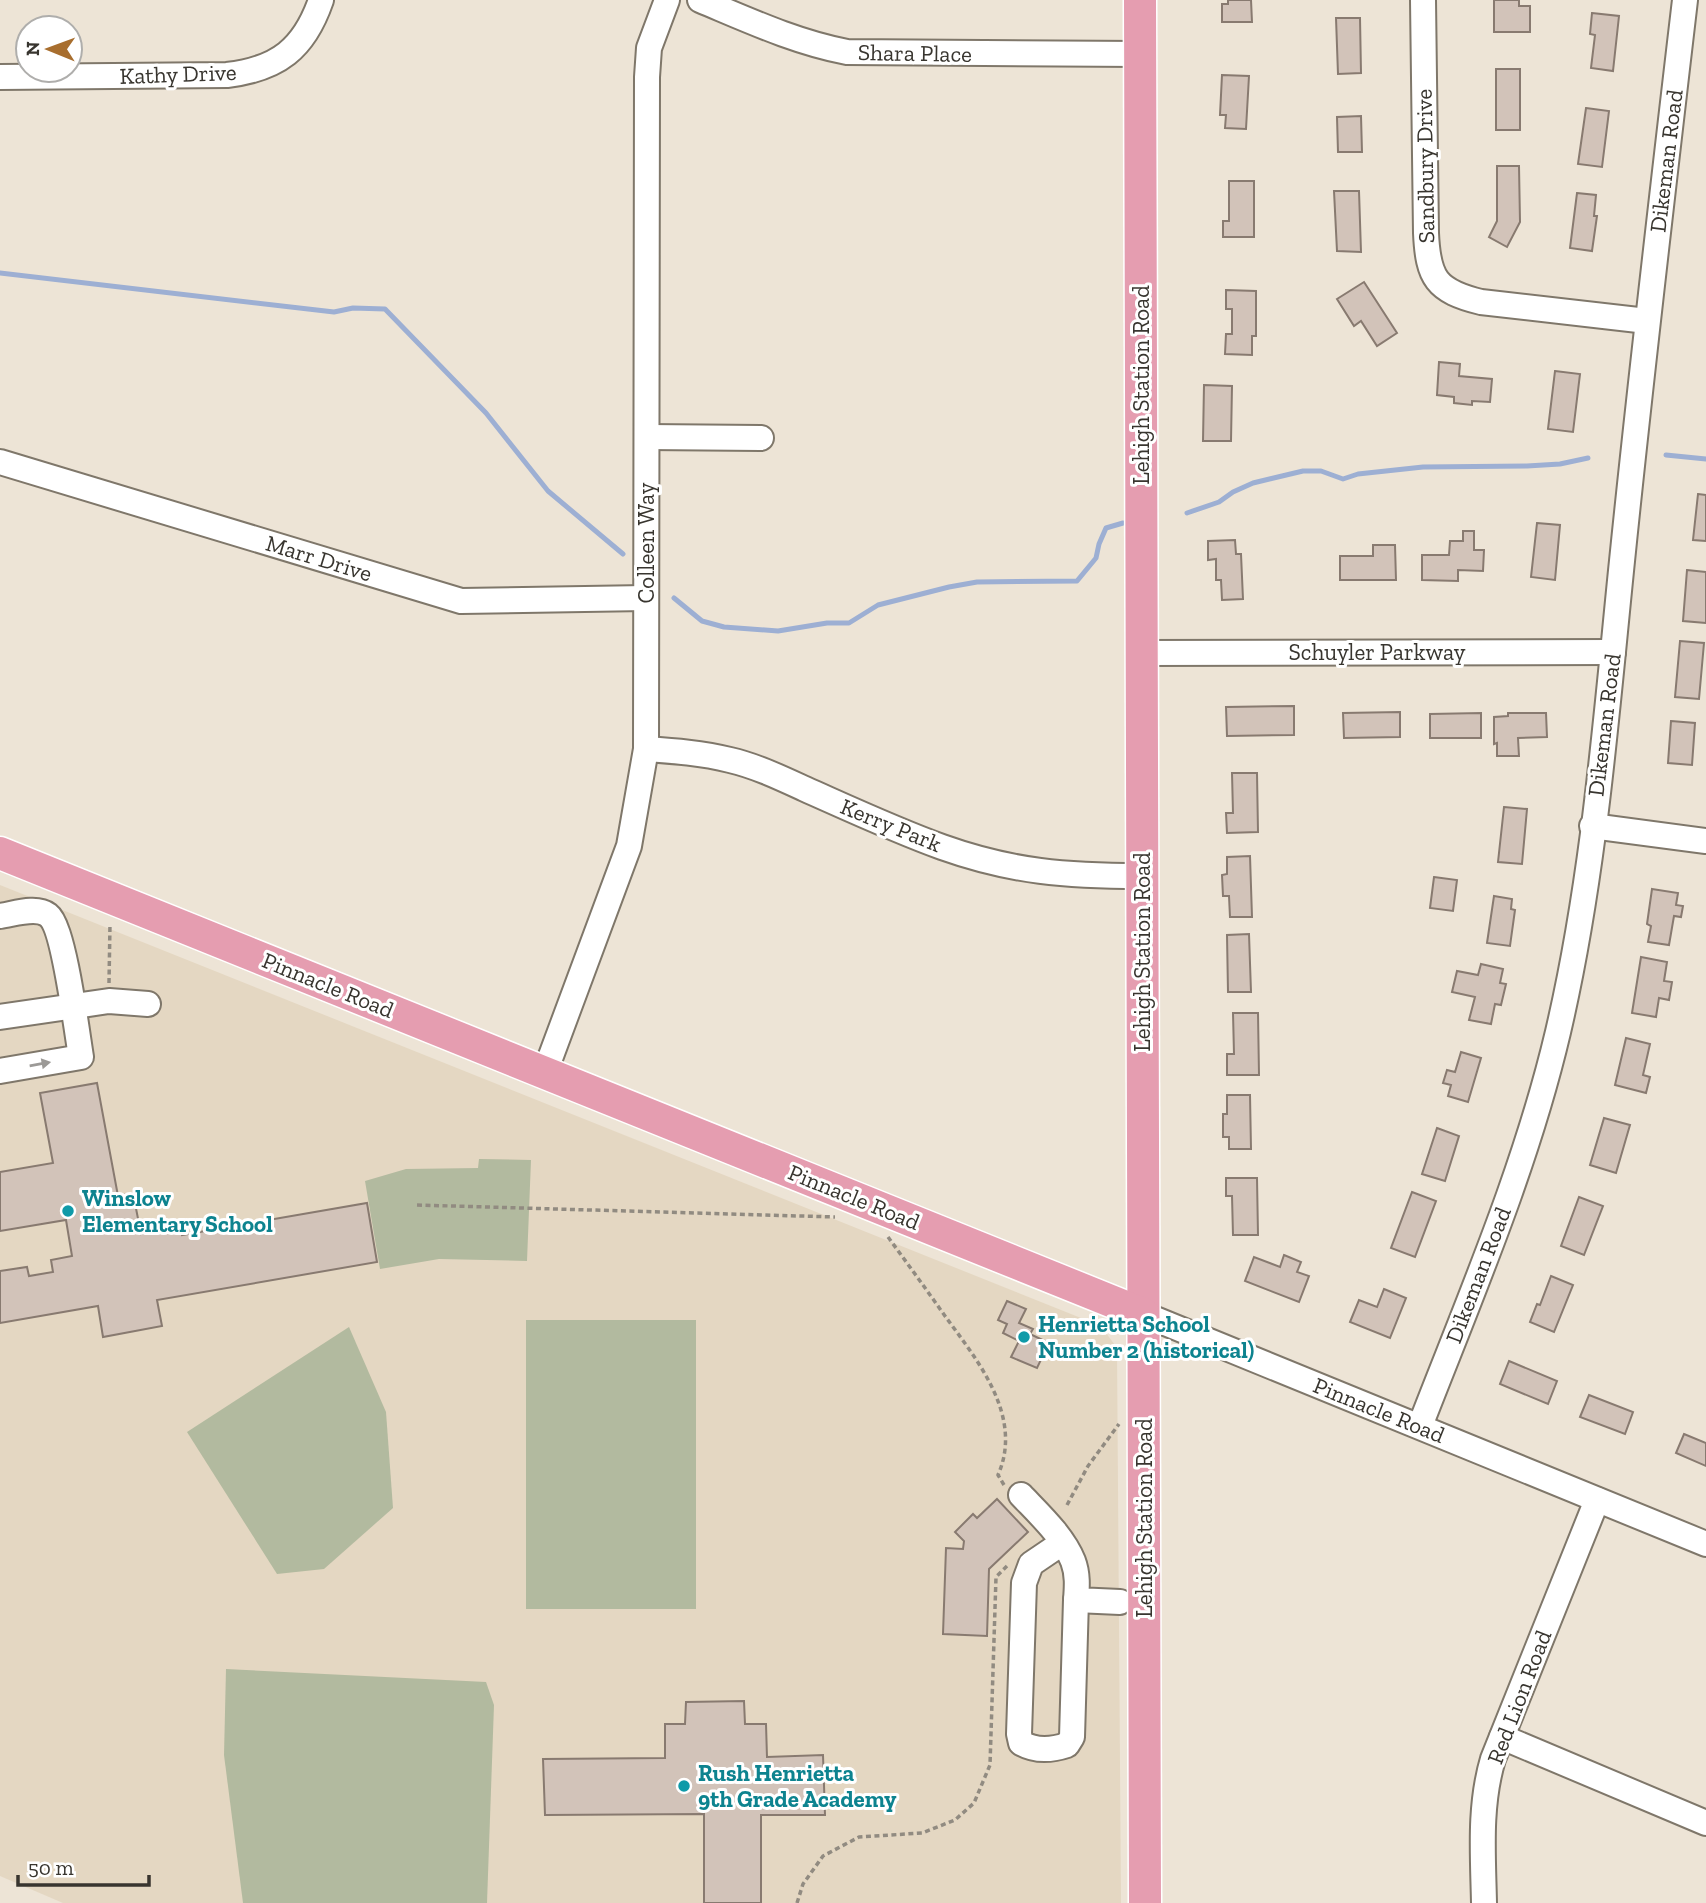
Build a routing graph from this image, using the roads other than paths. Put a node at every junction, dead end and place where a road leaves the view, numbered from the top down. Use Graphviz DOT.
graph roads {
  1 [pos="321,0"];
  2 [pos="667,0"];
  3 [pos="700,0"];
  4 [pos="1140,0"];
  5 [pos="1423,0"];
  6 [pos="1685,0"];
  7 [pos="1140,54"];
  8 [pos="0,77"];
  9 [pos="1647,321"];
  10 [pos="647,437"];
  11 [pos="761,438"];
  12 [pos="0,462"];
  13 [pos="646,597"];
  14 [pos="1613,652"];
  15 [pos="1141,653"];
  16 [pos="646,749"];
  17 [pos="1592,826"];
  18 [pos="1706,841"];
  19 [pos="0,853"];
  20 [pos="1141,876"];
  21 [pos="0,916"];
  22 [pos="148,1004"];
  23 [pos="72,1005"];
  24 [pos="0,1017"];
  25 [pos="0,1071"];
  26 [pos="545,1072"];
  27 [pos="1143,1314"];
  28 [pos="1420,1426"];
  29 [pos="1012,1494"];
  30 [pos="1597,1500"];
  31 [pos="1062,1543"];
  32 [pos="1706,1544"];
  33 [pos="1076,1600"];
  34 [pos="1120,1602"];
  35 [pos="1502,1737"];
  36 [pos="1706,1823"];
  37 [pos="1145,1903"];
  38 [pos="1484,1903"];
  1 -- 8 [label="street, Kathy Drive"];
  2 -- 10 [label="street, Colleen Way"];
  3 -- 7 [label="street, Shara Place"];
  4 -- 7 [label="main road, Lehigh Station Road"];
  5 -- 9 [label="street, Sandbury Drive"];
  6 -- 9 [label="street, Dikeman Road"];
  7 -- 15 [label="main road, Lehigh Station Road"];
  9 -- 14 [label="street, Dikeman Road"];
  10 -- 11 [label="street"];
  10 -- 13 [label="street, Colleen Way"];
  12 -- 13 [label="street, Marr Drive"];
  13 -- 16 [label="street, Colleen Way"];
  14 -- 15 [label="street, Schuyler Parkway"];
  14 -- 17 [label="street, Dikeman Road"];
  15 -- 20 [label="main road, Lehigh Station Road"];
  16 -- 20 [label="street, Kerry Park"];
  16 -- 26 [label="street, Colleen Way"];
  17 -- 18 [label="street"];
  17 -- 28 [label="street, Dikeman Road"];
  19 -- 26 [label="main road, Pinnacle Road"];
  20 -- 27 [label="main road, Lehigh Station Road"];
  21 -- 23 [label="street"];
  22 -- 23 [label="street"];
  23 -- 24 [label="street"];
  25 -- 23 [label="street, one-way"];
  26 -- 27 [label="main road, Pinnacle Road"];
  27 -- 28 [label="street, Pinnacle Road"];
  27 -- 37 [label="main road, Lehigh Station Road"];
  28 -- 30 [label="street, Pinnacle Road"];
  29 -- 31 [label="street"];
  30 -- 32 [label="street, Pinnacle Road"];
  30 -- 35 [label="street, Red Lion Road"];
  31 -- 33 [label="street"];
  31 -- 33 [label="street"];
  33 -- 34 [label="street"];
  35 -- 36 [label="street"];
  35 -- 38 [label="street, Red Lion Road"];
}
